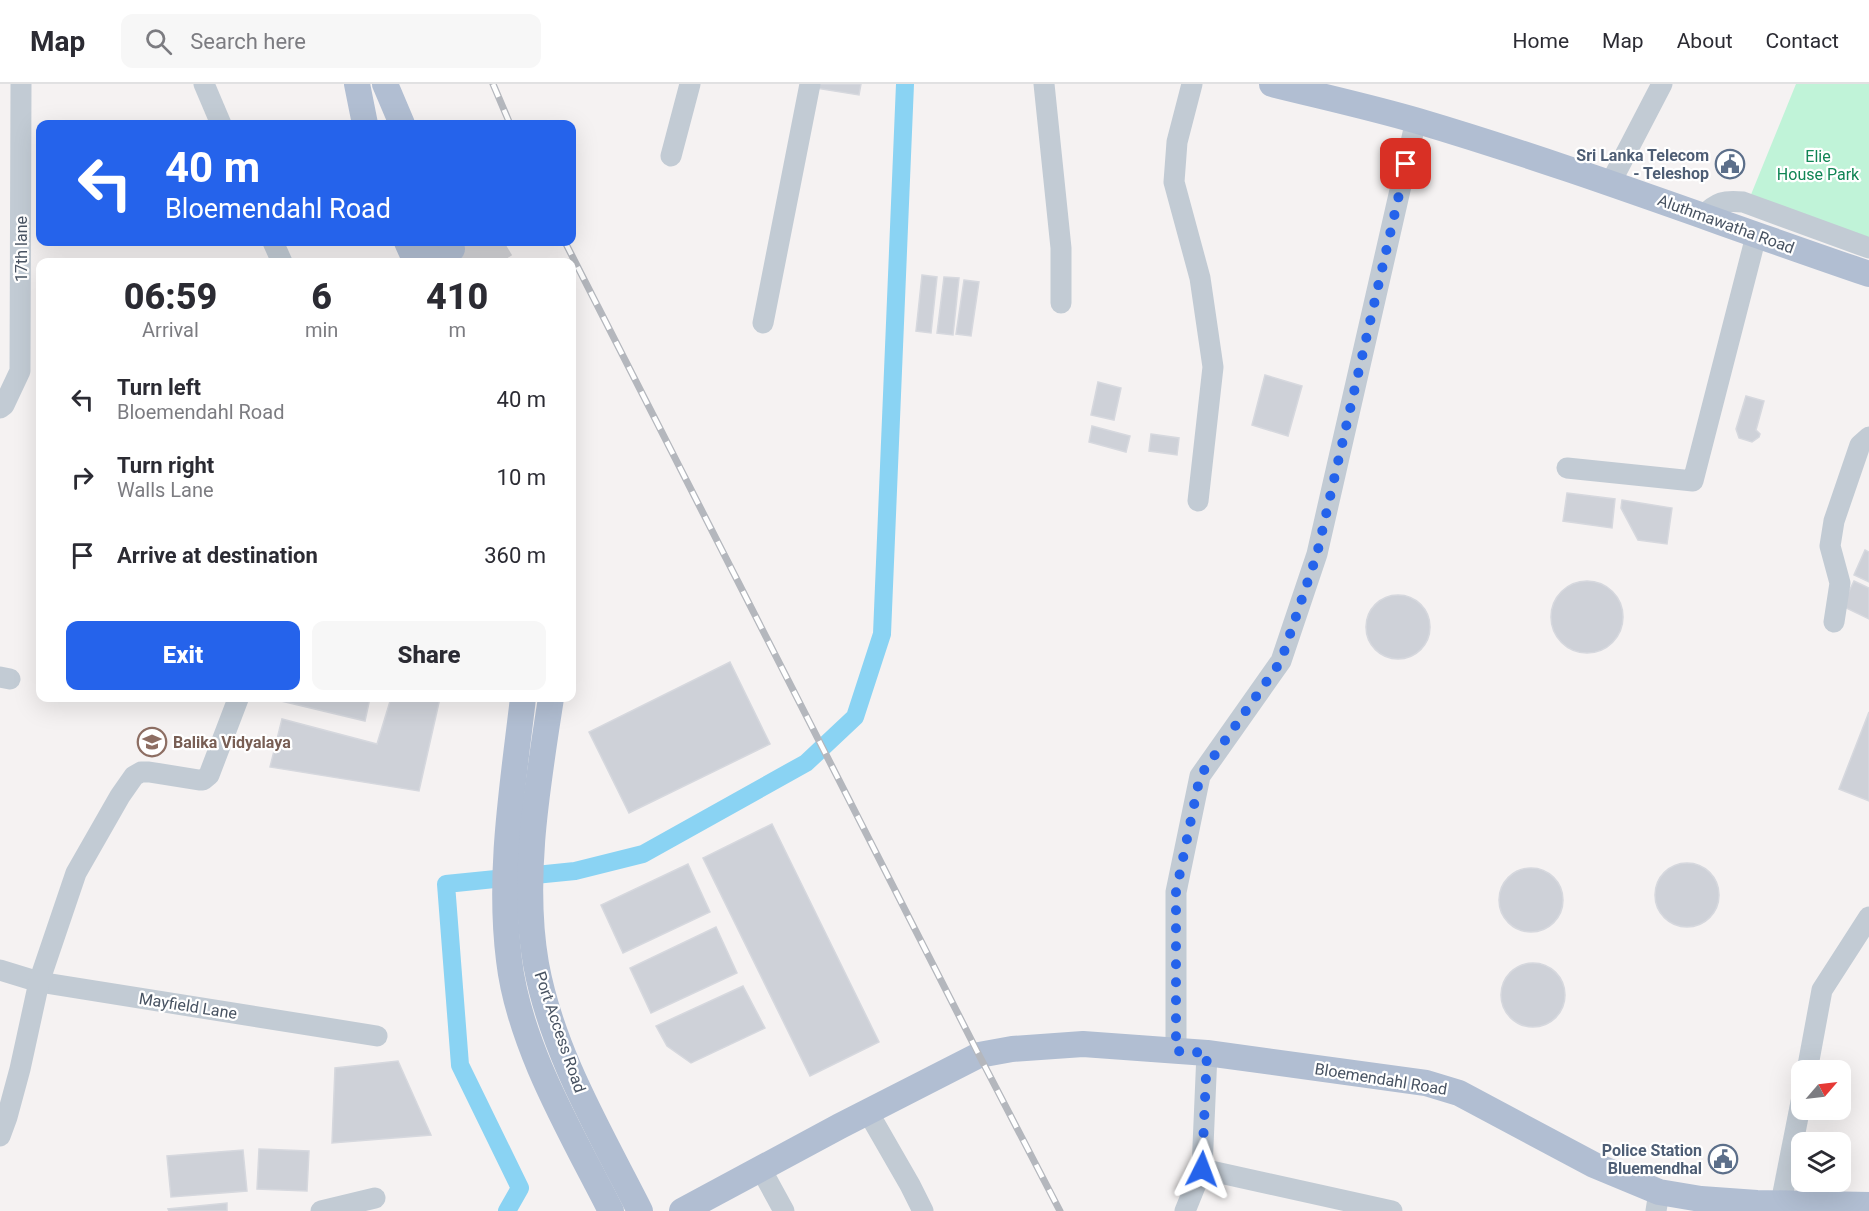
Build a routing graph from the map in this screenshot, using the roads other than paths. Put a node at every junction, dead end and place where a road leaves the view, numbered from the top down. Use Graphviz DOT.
graph roads {
  1 [pos="21,84"];
  2 [pos="204,84"];
  3 [pos="357,84"];
  4 [pos="385,84"];
  5 [pos="690,84"];
  6 [pos="810,84"];
  7 [pos="1044,84"];
  8 [pos="1192,84"];
  9 [pos="1272,84"];
  10 [pos="1662,84"];
  11 [pos="219,120"];
  12 [pos="364,120"];
  13 [pos="400,120"];
  14 [pos="1416,120"];
  15 [pos="671,156"];
  16 [pos="1611,183"];
  17 [pos="1703,216"];
  18 [pos="1756,236"];
  19 [pos="422,246"];
  20 [pos="1869,248"];
  21 [pos="436,250"];
  22 [pos="1869,274"];
  23 [pos="1061,303"];
  24 [pos="763,323"];
  25 [pos="0,408"];
  26 [pos="1869,437"];
  27 [pos="1567,468"];
  28 [pos="1198,501"];
  29 [pos="1834,622"];
  30 [pos="237,702"];
  31 [pos="523,702"];
  32 [pos="550,702"];
  33 [pos="522,814"];
  34 [pos="1869,916"];
  35 [pos="0,970"];
  36 [pos="39,982"];
  37 [pos="377,1036"];
  38 [pos="1176,1051"];
  39 [pos="1207,1053"];
  40 [pos="1809,1060"];
  41 [pos="868,1112"];
  42 [pos="1797,1120"];
  43 [pos="0,1136"];
  44 [pos="761,1169"];
  45 [pos="1202,1169"];
  46 [pos="375,1198"];
  47 [pos="1657,1202"];
  48 [pos="1781,1203"];
  49 [pos="1869,1205"];
  50 [pos="321,1211"];
  51 [pos="611,1211"];
  52 [pos="640,1211"];
  53 [pos="682,1211"];
  54 [pos="784,1211"];
  55 [pos="923,1211"];
  56 [pos="1185,1211"];
  57 [pos="1392,1211"];
  1 -- 25 [label="street, 17th lane"];
  2 -- 11 [label="street"];
  3 -- 12 [label="main road"];
  4 -- 13 [label="main road"];
  5 -- 15 [label="street"];
  6 -- 24 [label="street"];
  7 -- 23 [label="street"];
  8 -- 28 [label="street"];
  9 -- 14 [label="main road, Aluthmawatha Road"];
  10 -- 16 [label="street"];
  14 -- 16 [label="main road, Aluthmawatha Road"];
  14 -- 38 [label="street"];
  16 -- 17 [label="main road, Aluthmawatha Road"];
  17 -- 18 [label="main road, Aluthmawatha Road"];
  17 -- 20 [label="street"];
  18 -- 22 [label="main road, Aluthmawatha Road"];
  18 -- 27 [label="street"];
  19 -- 21 [label="main road"];
  26 -- 29 [label="street"];
  30 -- 36 [label="street"];
  31 -- 33 [label="main road, Port Access Road"];
  32 -- 33 [label="main road, Port Access Road"];
  33 -- 51 [label="main road, Port Access Road"];
  33 -- 52 [label="main road, Port Access Road"];
  34 -- 40 [label="street"];
  35 -- 36 [label="street, Mayfield Lane"];
  36 -- 37 [label="street, Mayfield Lane"];
  36 -- 43 [label="street"];
  38 -- 39 [label="main road, Bloemendahl Road"];
  38 -- 41 [label="main road, Bloemendahl Road"];
  39 -- 45 [label="street"];
  39 -- 47 [label="main road, Bloemendahl Road"];
  41 -- 44 [label="main road, Bloemendahl Road"];
  41 -- 55 [label="street"];
  42 -- 48 [label="street"];
  44 -- 53 [label="main road, Bloemendahl Road"];
  44 -- 54 [label="street"];
  45 -- 56 [label="street"];
  45 -- 57 [label="street"];
  46 -- 50 [label="street"];
  47 -- 48 [label="main road, Bloemendahl Road"];
  48 -- 49 [label="main road, Bloemendahl Road"];
}
